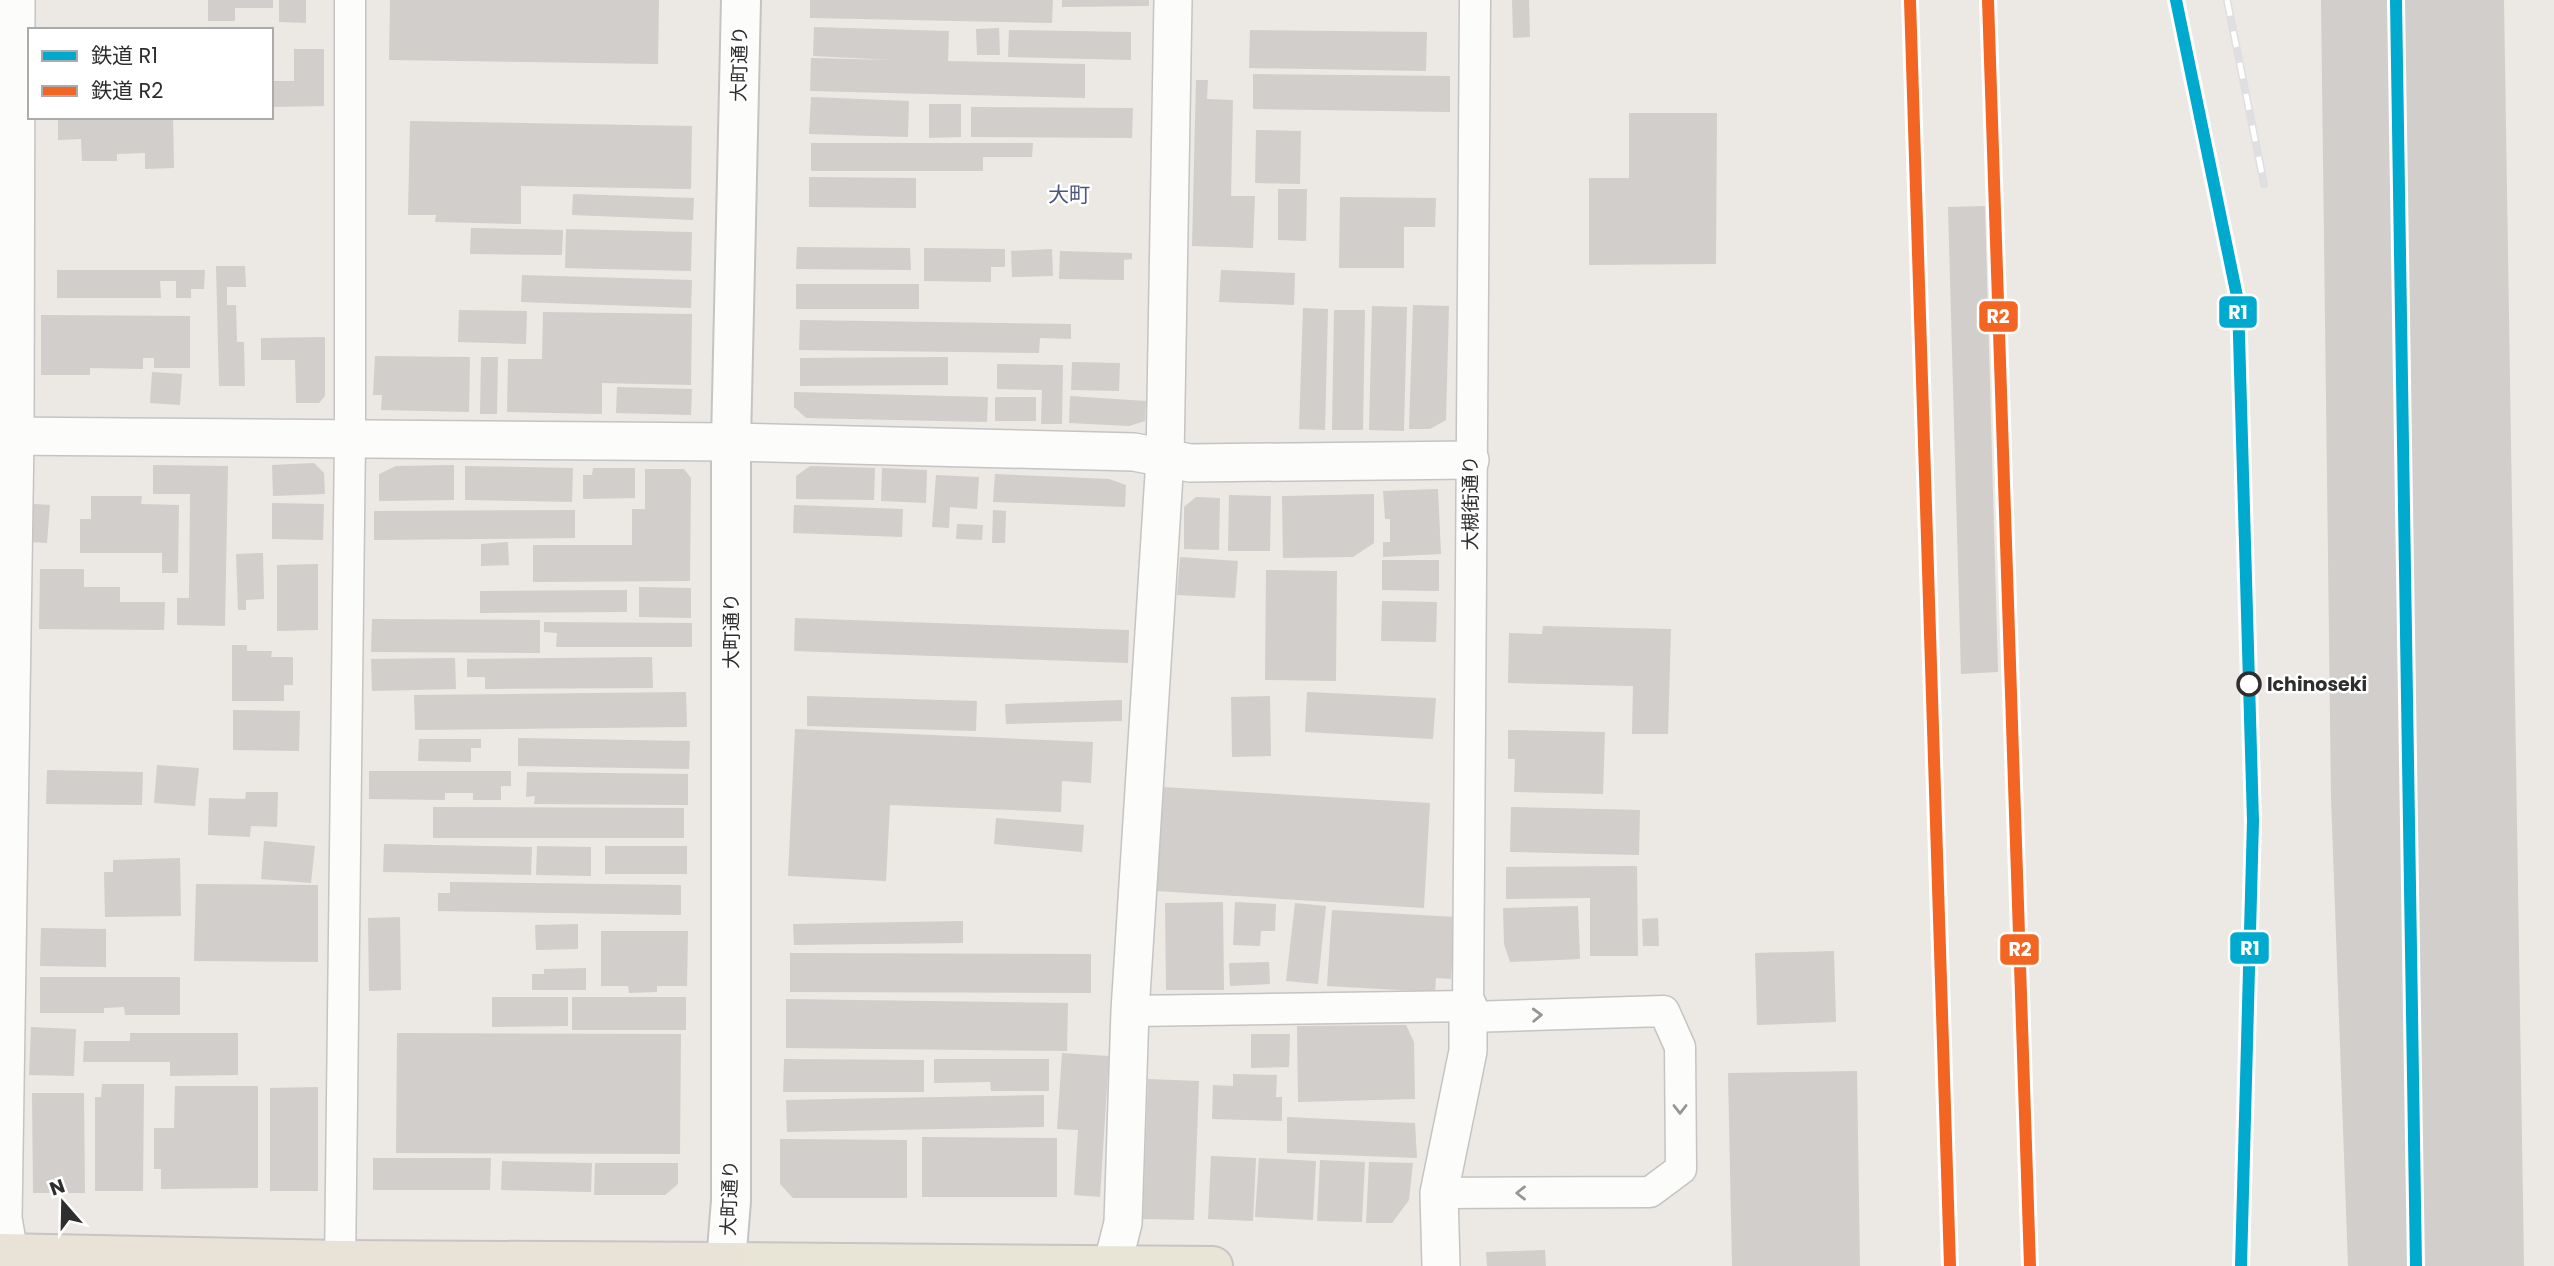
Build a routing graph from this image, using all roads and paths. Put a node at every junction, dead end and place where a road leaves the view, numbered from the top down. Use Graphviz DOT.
graph roads {
  1 [pos="16,0"];
  2 [pos="350,0"];
  3 [pos="741,0"];
  4 [pos="1173,0"];
  5 [pos="1475,0"];
  6 [pos="7,436"];
  7 [pos="349,438"];
  8 [pos="731,442"];
  9 [pos="1165,458"];
  10 [pos="1470,460"];
  11 [pos="1130,1011"];
  12 [pos="1468,1011"];
  13 [pos="1439,1193"];
  14 [pos="7,1257"];
  15 [pos="340,1263"];
  16 [pos="726,1264"];
  17 [pos="1113,1266"];
  18 [pos="1213,1266"];
  19 [pos="1441,1266"];
  1 -- 6 [label="street"];
  2 -- 7 [label="street"];
  3 -- 8 [label="main road, 大町通り"];
  4 -- 9 [label="street"];
  5 -- 10 [label="street, 大槻街通り"];
  6 -- 7 [label="street"];
  6 -- 14 [label="street"];
  7 -- 8 [label="street"];
  7 -- 15 [label="street"];
  8 -- 9 [label="street"];
  8 -- 16 [label="main road, 大町通り"];
  9 -- 10 [label="street"];
  9 -- 11 [label="street"];
  10 -- 12 [label="street, 大槻街通り"];
  11 -- 12 [label="street"];
  11 -- 17 [label="street"];
  12 -- 13 [label="street"];
  12 -- 13 [label="street, one-way"];
  13 -- 19 [label="street"];
  14 -- 15 [label="highway"];
  15 -- 16 [label="highway"];
  16 -- 17 [label="main road"];
  17 -- 18 [label="main road"];
}
